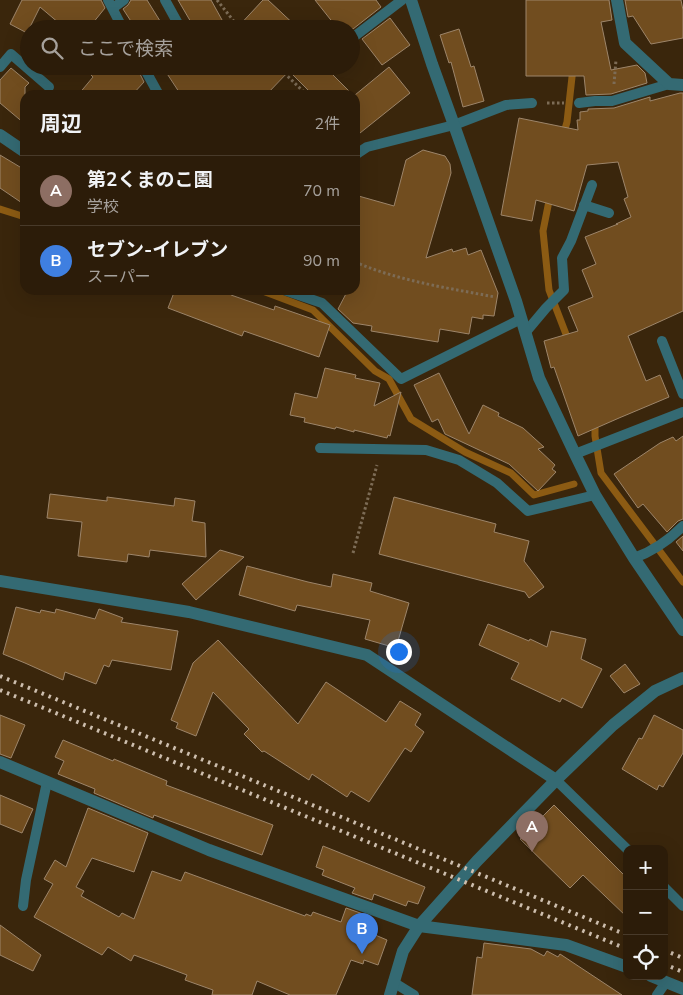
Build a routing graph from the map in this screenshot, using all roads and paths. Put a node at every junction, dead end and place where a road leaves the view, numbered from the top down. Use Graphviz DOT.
graph roads {
  1 [pos="124,0"];
  2 [pos="165,0"];
  3 [pos="217,0"];
  4 [pos="402,0"];
  5 [pos="411,0"];
  6 [pos="617,0"];
  7 [pos="110,4"];
  8 [pos="118,20"];
  9 [pos="176,20"];
  10 [pos="233,20"];
  11 [pos="360,32"];
  12 [pos="622,33"];
  13 [pos="20,62"];
  14 [pos="0,67"];
  15 [pos="36,75"];
  16 [pos="147,75"];
  17 [pos="286,75"];
  18 [pos="669,84"];
  19 [pos="683,85"];
  20 [pos="49,86"];
  21 [pos="156,90"];
  22 [pos="302,90"];
  23 [pos="612,101"];
  24 [pos="532,103"];
  25 [pos="579,103"];
  26 [pos="454,125"];
  27 [pos="0,135"];
  28 [pos="20,149"];
  29 [pos="360,152"];
  30 [pos="592,185"];
  31 [pos="584,205"];
  32 [pos="609,213"];
  33 [pos="360,264"];
  34 [pos="299,295"];
  35 [pos="516,301"];
  36 [pos="521,319"];
  37 [pos="525,333"];
  38 [pos="662,341"];
  39 [pos="683,394"];
  40 [pos="683,412"];
  41 [pos="320,448"];
  42 [pos="381,450"];
  43 [pos="580,452"];
  44 [pos="596,495"];
  45 [pos="683,526"];
  46 [pos="353,553"];
  47 [pos="634,558"];
  48 [pos="0,581"];
  49 [pos="683,630"];
  50 [pos="683,678"];
  51 [pos="0,762"];
  52 [pos="556,780"];
  53 [pos="47,782"];
  54 [pos="623,845"];
  55 [pos="667,890"];
  56 [pos="23,906"];
  57 [pos="683,906"];
  58 [pos="418,926"];
  59 [pos="623,966"];
  60 [pos="661,980"];
  61 [pos="393,982"];
  62 [pos="666,982"];
  63 [pos="683,989"];
  64 [pos="390,995"];
  65 [pos="414,995"];
  66 [pos="657,995"];
  1 -- 7 [label="lane"];
  2 -- 9 [label="lane"];
  3 -- 10 [label="path"];
  4 -- 11 [label="lane"];
  5 -- 26 [label="street"];
  6 -- 12 [label="street"];
  7 -- 8 [label="lane"];
  12 -- 18 [label="street"];
  12 -- 23 [label="path"];
  13 -- 14 [label="lane"];
  15 -- 20 [label="lane"];
  16 -- 21 [label="lane"];
  17 -- 22 [label="path"];
  18 -- 19 [label="street"];
  18 -- 23 [label="lane"];
  23 -- 25 [label="lane"];
  24 -- 26 [label="lane"];
  26 -- 29 [label="lane"];
  26 -- 35 [label="street"];
  27 -- 28 [label="street"];
  30 -- 31 [label="lane"];
  31 -- 32 [label="lane"];
  31 -- 37 [label="lane"];
  33 -- 35 [label="path"];
  34 -- 36 [label="lane"];
  35 -- 36 [label="street"];
  36 -- 37 [label="street"];
  37 -- 43 [label="street"];
  38 -- 39 [label="lane"];
  40 -- 43 [label="lane"];
  41 -- 42 [label="lane"];
  42 -- 44 [label="lane"];
  42 -- 46 [label="path"];
  43 -- 44 [label="street"];
  44 -- 47 [label="street"];
  45 -- 47 [label="lane"];
  47 -- 49 [label="street"];
  48 -- 52 [label="street"];
  50 -- 52 [label="street"];
  51 -- 53 [label="street"];
  52 -- 54 [label="lane"];
  52 -- 58 [label="street"];
  53 -- 56 [label="lane"];
  53 -- 58 [label="street"];
  55 -- 57 [label="lane"];
  58 -- 59 [label="street"];
  58 -- 61 [label="street"];
  60 -- 62 [label="street"];
  61 -- 64 [label="street"];
  61 -- 65 [label="lane"];
  62 -- 63 [label="street"];
  62 -- 66 [label="lane"];
}
